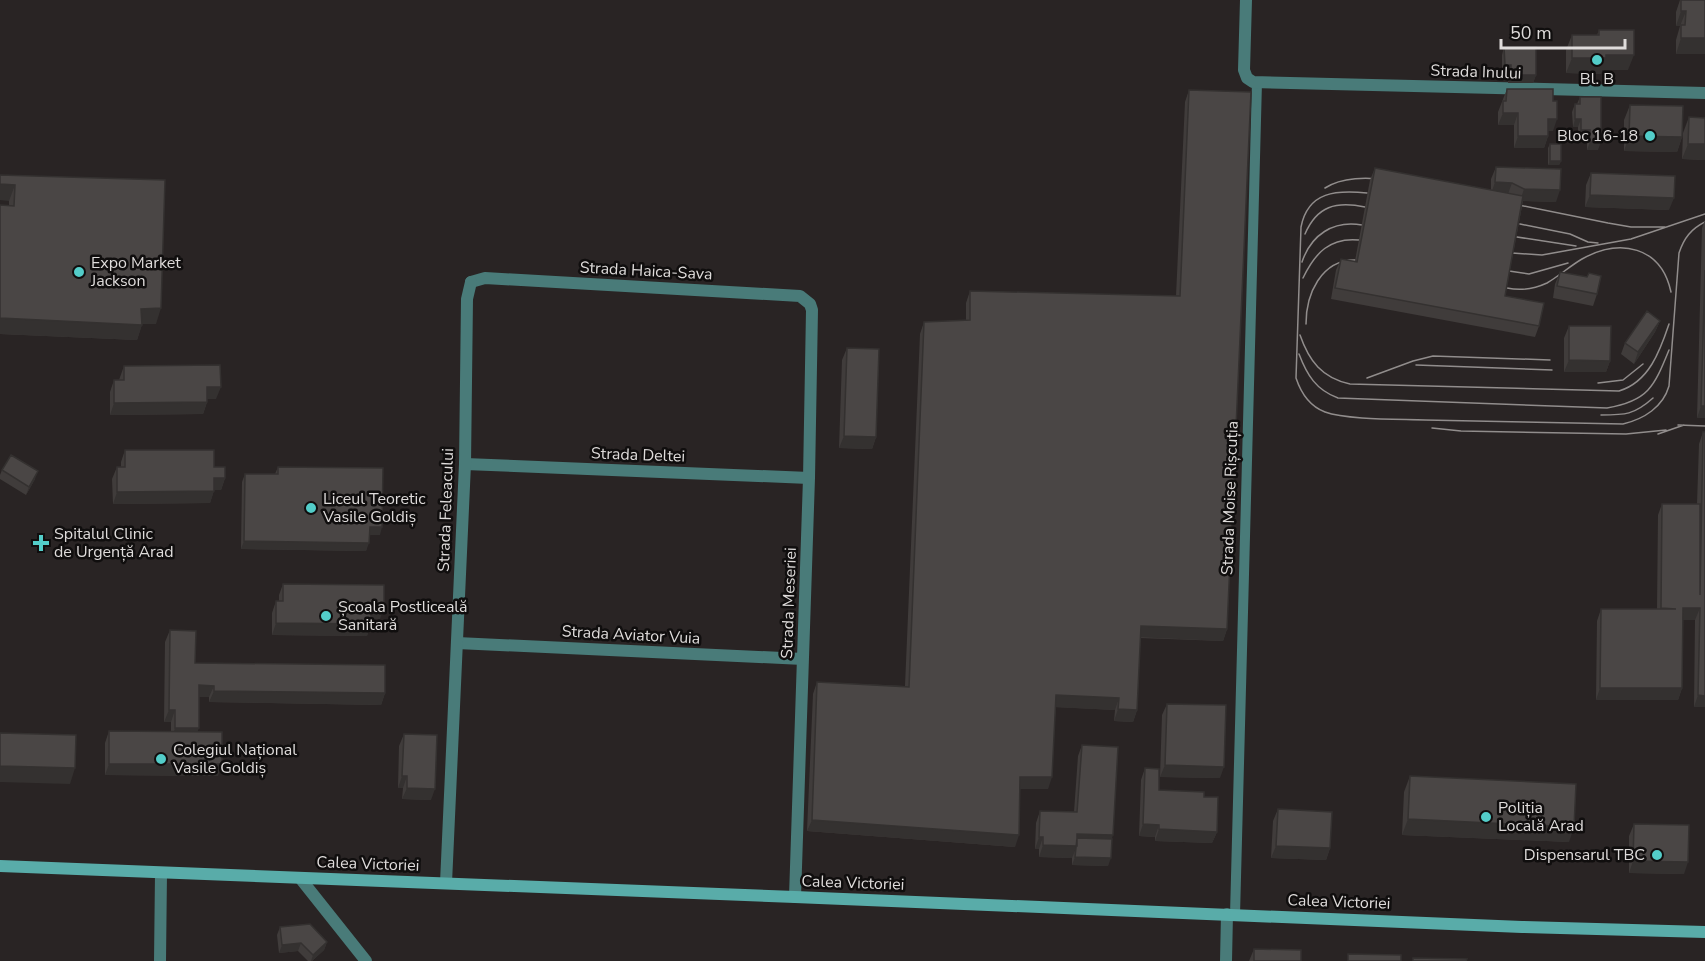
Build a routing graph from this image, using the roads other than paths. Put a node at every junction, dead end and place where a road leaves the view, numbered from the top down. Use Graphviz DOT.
graph roads {
  1 [pos="1246,0"];
  2 [pos="1252,80"];
  3 [pos="1705,93"];
  4 [pos="471,282"];
  5 [pos="812,310"];
  6 [pos="465,464"];
  7 [pos="809,478"];
  8 [pos="457,643"];
  9 [pos="803,659"];
  10 [pos="0,867"];
  11 [pos="161,873"];
  12 [pos="300,878"];
  13 [pos="446,883"];
  14 [pos="795,897"];
  15 [pos="1231,914"];
  16 [pos="1705,932"];
  17 [pos="160,961"];
  18 [pos="366,961"];
  19 [pos="1226,961"];
  1 -- 2 [label="street, Strada Moise Rișcuția"];
  2 -- 3 [label="street, Strada Inului"];
  2 -- 15 [label="street, Strada Moise Rișcuția"];
  4 -- 5 [label="street, Strada Haica-Sava"];
  4 -- 6 [label="street, Strada Feleacului"];
  5 -- 7 [label="street, Strada Meseriei"];
  6 -- 7 [label="street, Strada Deltei"];
  6 -- 8 [label="street, Strada Feleacului"];
  7 -- 9 [label="street, Strada Meseriei"];
  8 -- 9 [label="street, Strada Aviator Vuia"];
  8 -- 13 [label="street, Strada Feleacului"];
  9 -- 14 [label="street, Strada Meseriei"];
  10 -- 11 [label="main road, Calea Victoriei"];
  11 -- 12 [label="main road, Calea Victoriei"];
  11 -- 17 [label="street"];
  12 -- 13 [label="main road, Calea Victoriei"];
  12 -- 18 [label="street"];
  13 -- 14 [label="main road, Calea Victoriei"];
  14 -- 15 [label="main road, Calea Victoriei"];
  15 -- 16 [label="main road, Calea Victoriei"];
  15 -- 19 [label="street"];
}
